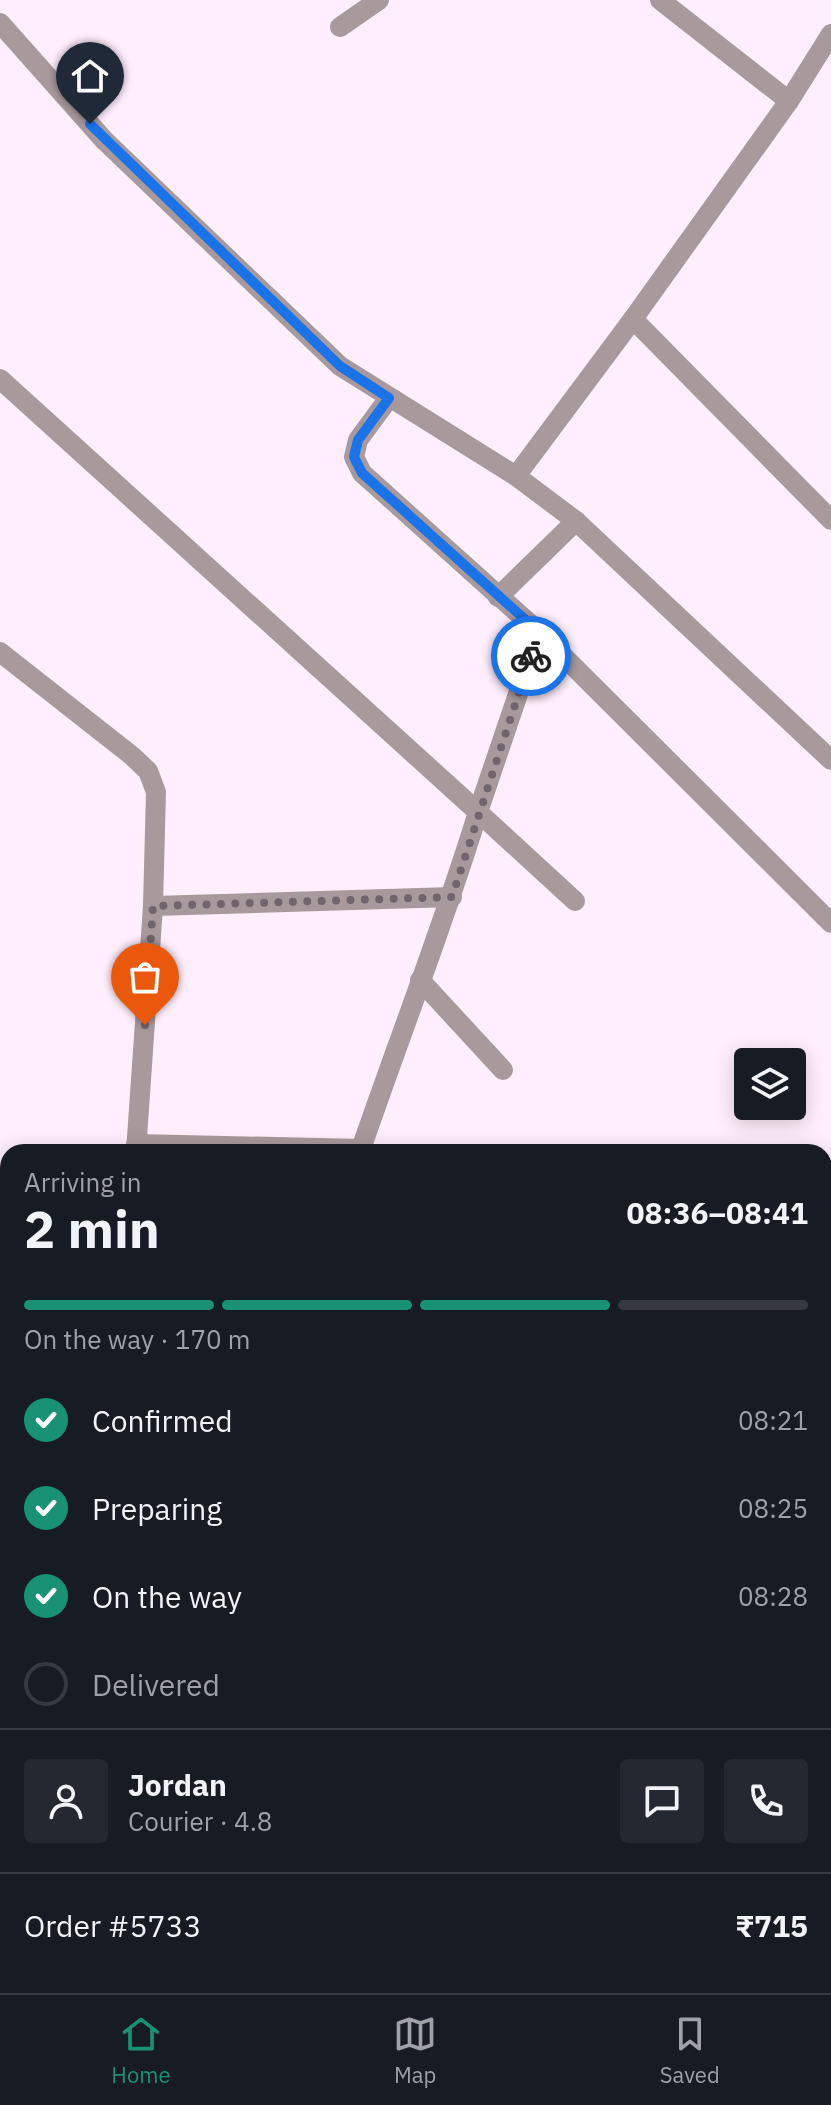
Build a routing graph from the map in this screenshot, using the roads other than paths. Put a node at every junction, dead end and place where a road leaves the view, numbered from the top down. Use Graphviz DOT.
graph roads {
  1 [pos="379,0"];
  2 [pos="660,0"];
  3 [pos="0,23"];
  4 [pos="340,27"];
  5 [pos="831,34"];
  6 [pos="789,101"];
  7 [pos="633,319"];
  8 [pos="0,379"];
  9 [pos="389,398"];
  10 [pos="516,476"];
  11 [pos="831,520"];
  12 [pos="576,521"];
  13 [pos="498,597"];
  14 [pos="539,632"];
  15 [pos="0,652"];
  16 [pos="831,760"];
  17 [pos="478,812"];
  18 [pos="452,897"];
  19 [pos="575,901"];
  20 [pos="153,906"];
  21 [pos="831,923"];
  22 [pos="420,980"];
  23 [pos="503,1070"];
  24 [pos="136,1144"];
  25 [pos="364,1144"];
  1 -- 4 [label="street"];
  2 -- 6 [label="street"];
  3 -- 9 [label="street"];
  5 -- 6 [label="street"];
  6 -- 7 [label="street"];
  7 -- 10 [label="street"];
  7 -- 11 [label="street"];
  8 -- 17 [label="street"];
  9 -- 10 [label="street"];
  9 -- 13 [label="street"];
  10 -- 12 [label="street"];
  12 -- 13 [label="street"];
  12 -- 16 [label="street"];
  13 -- 14 [label="street"];
  14 -- 17 [label="street"];
  14 -- 21 [label="street"];
  15 -- 20 [label="street"];
  17 -- 18 [label="street"];
  17 -- 19 [label="street"];
  18 -- 20 [label="street"];
  18 -- 22 [label="street"];
  20 -- 24 [label="street"];
  22 -- 23 [label="street"];
  22 -- 25 [label="street"];
}
